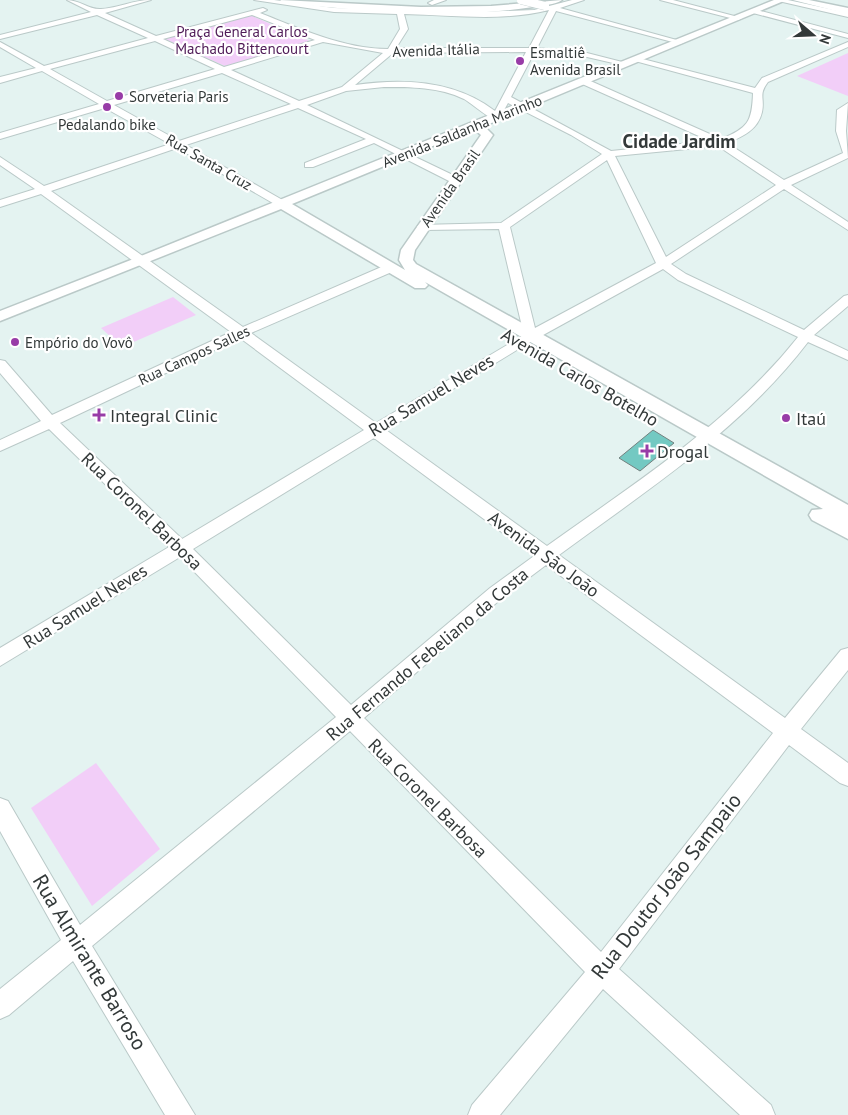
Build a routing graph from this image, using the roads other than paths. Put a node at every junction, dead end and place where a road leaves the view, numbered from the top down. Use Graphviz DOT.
graph roads {
  1 [pos="71,0"];
  2 [pos="147,0"];
  3 [pos="258,0"];
  4 [pos="339,0"];
  5 [pos="442,0"];
  6 [pos="521,0"];
  7 [pos="529,0"];
  8 [pos="580,0"];
  9 [pos="664,0"];
  10 [pos="780,0"];
  11 [pos="797,0"];
  12 [pos="289,1"];
  13 [pos="362,1"];
  14 [pos="432,3"];
  15 [pos="552,5"];
  16 [pos="806,6"];
  17 [pos="756,11"];
  18 [pos="99,12"];
  19 [pos="251,12"];
  20 [pos="400,13"];
  21 [pos="848,13"];
  22 [pos="738,18"];
  23 [pos="848,36"];
  24 [pos="0,37"];
  25 [pos="155,38"];
  26 [pos="323,40"];
  27 [pos="680,42"];
  28 [pos="0,44"];
  29 [pos="848,44"];
  30 [pos="532,50"];
  31 [pos="848,50"];
  32 [pos="390,52"];
  33 [pos="822,55"];
  34 [pos="832,57"];
  35 [pos="638,59"];
  36 [pos="626,64"];
  37 [pos="43,68"];
  38 [pos="222,70"];
  39 [pos="0,80"];
  40 [pos="583,81"];
  41 [pos="760,88"];
  42 [pos="345,89"];
  43 [pos="506,98"];
  44 [pos="109,104"];
  45 [pos="298,105"];
  46 [pos="848,106"];
  47 [pos="519,108"];
  48 [pos="496,117"];
  49 [pos="475,125"];
  50 [pos="0,136"];
  51 [pos="374,139"];
  52 [pos="720,143"];
  53 [pos="179,145"];
  54 [pos="404,154"];
  55 [pos="609,154"];
  56 [pos="848,154"];
  57 [pos="0,160"];
  58 [pos="309,165"];
  59 [pos="456,180"];
  60 [pos="783,185"];
  61 [pos="41,191"];
  62 [pos="0,204"];
  63 [pos="282,204"];
  64 [pos="504,226"];
  65 [pos="423,227"];
  66 [pos="848,228"];
  67 [pos="406,257"];
  68 [pos="141,261"];
  69 [pos="664,264"];
  70 [pos="385,265"];
  71 [pos="418,274"];
  72 [pos="848,299"];
  73 [pos="0,316"];
  74 [pos="0,323"];
  75 [pos="240,333"];
  76 [pos="806,336"];
  77 [pos="526,339"];
  78 [pos="848,356"];
  79 [pos="0,364"];
  80 [pos="50,422"];
  81 [pos="372,430"];
  82 [pos="703,441"];
  83 [pos="0,446"];
  84 [pos="848,514"];
  85 [pos="848,531"];
  86 [pos="180,547"];
  87 [pos="547,556"];
  88 [pos="848,656"];
  89 [pos="0,658"];
  90 [pos="349,719"];
  91 [pos="787,730"];
  92 [pos="848,776"];
  93 [pos="0,809"];
  94 [pos="77,944"];
  95 [pos="602,971"];
  96 [pos="0,1006"];
  97 [pos="181,1115"];
  98 [pos="482,1115"];
  99 [pos="762,1115"];
  1 -- 18 [label="street"];
  2 -- 18 [label="street"];
  3 -- 12 [label="street"];
  4 -- 13 [label="main road"];
  5 -- 14 [label="street"];
  6 -- 15 [label="street, bridge"];
  7 -- 14 [label="main road"];
  8 -- 15 [label="street"];
  9 -- 22 [label="street"];
  10 -- 16 [label="street"];
  10 -- 17 [label="main road, Avenida Saldanha Marinho"];
  11 -- 21 [label="main road"];
  12 -- 15 [label="main road"];
  12 -- 19 [label="street"];
  12 -- 20 [label="street"];
  13 -- 14 [label="main road"];
  15 -- 20 [label="street"];
  15 -- 27 [label="street"];
  15 -- 30 [label="street"];
  16 -- 21 [label="main road"];
  17 -- 22 [label="main road, Avenida Saldanha Marinho"];
  17 -- 23 [label="street"];
  18 -- 24 [label="street"];
  18 -- 25 [label="street"];
  19 -- 25 [label="street"];
  19 -- 26 [label="street, Avenida Itália"];
  20 -- 32 [label="street"];
  22 -- 27 [label="main road, Avenida Saldanha Marinho"];
  25 -- 37 [label="street"];
  25 -- 38 [label="street"];
  26 -- 32 [label="street, Avenida Itália"];
  26 -- 38 [label="street"];
  27 -- 35 [label="main road, Avenida Saldanha Marinho"];
  28 -- 37 [label="street, Rua Santa Cruz"];
  29 -- 33 [label="street"];
  30 -- 32 [label="street, Avenida Itália"];
  30 -- 36 [label="street, Avenida Itália"];
  30 -- 43 [label="street"];
  31 -- 34 [label="street"];
  32 -- 42 [label="street"];
  33 -- 34 [label="street"];
  33 -- 41 [label="street"];
  34 -- 41 [label="street"];
  35 -- 36 [label="main road, Avenida Saldanha Marinho"];
  35 -- 41 [label="street"];
  36 -- 40 [label="main road, Avenida Saldanha Marinho"];
  37 -- 39 [label="street"];
  37 -- 44 [label="street, Rua Santa Cruz"];
  38 -- 44 [label="street"];
  38 -- 45 [label="street"];
  40 -- 47 [label="main road, Avenida Saldanha Marinho"];
  40 -- 52 [label="street"];
  41 -- 52 [label="street"];
  42 -- 45 [label="street"];
  42 -- 48 [label="street"];
  43 -- 47 [label="street"];
  43 -- 48 [label="street"];
  44 -- 50 [label="street"];
  44 -- 53 [label="street, Rua Santa Cruz"];
  45 -- 51 [label="street"];
  45 -- 53 [label="street"];
  46 -- 56 [label="street, Rua Samuel Neves"];
  47 -- 48 [label="main road, Avenida Saldanha Marinho"];
  47 -- 55 [label="street"];
  48 -- 49 [label="main road, Avenida Saldanha Marinho"];
  49 -- 54 [label="main road, Avenida Saldanha Marinho"];
  49 -- 59 [label="main road, Avenida Brasil"];
  51 -- 54 [label="street"];
  51 -- 58 [label="street"];
  52 -- 55 [label="street"];
  52 -- 60 [label="street"];
  53 -- 61 [label="street"];
  53 -- 63 [label="street, Rua Santa Cruz"];
  54 -- 59 [label="street"];
  54 -- 63 [label="main road, Avenida Saldanha Marinho"];
  55 -- 64 [label="street"];
  55 -- 69 [label="street"];
  56 -- 60 [label="street, Rua Samuel Neves"];
  57 -- 61 [label="street, Avenida São João"];
  59 -- 65 [label="main road, Avenida Brasil"];
  60 -- 66 [label="street"];
  60 -- 69 [label="street, Rua Samuel Neves"];
  61 -- 62 [label="street"];
  61 -- 68 [label="street, Avenida São João"];
  63 -- 68 [label="main road, Avenida Saldanha Marinho"];
  63 -- 70 [label="main road, Rua Santa Cruz"];
  64 -- 65 [label="street"];
  64 -- 77 [label="street"];
  65 -- 67 [label="main road, Avenida Brasil"];
  67 -- 70 [label="main road"];
  67 -- 71 [label="main road"];
  68 -- 73 [label="main road, Avenida Saldanha Marinho"];
  68 -- 74 [label="main road, Avenida Saldanha Marinho"];
  68 -- 75 [label="street, Avenida São João"];
  69 -- 76 [label="street"];
  69 -- 77 [label="street, Rua Samuel Neves"];
  70 -- 71 [label="main road"];
  70 -- 75 [label="street, Rua Campos Salles"];
  70 -- 77 [label="main road, Avenida Carlos Botelho"];
  71 -- 77 [label="main road, Avenida Carlos Botelho"];
  72 -- 76 [label="street, Rua Fernando Febeliano da Costa"];
  75 -- 80 [label="street, Rua Campos Salles"];
  75 -- 81 [label="street, Avenida São João"];
  76 -- 78 [label="street"];
  76 -- 82 [label="street, Rua Fernando Febeliano da Costa"];
  77 -- 81 [label="street, Rua Samuel Neves"];
  77 -- 82 [label="main road, Avenida Carlos Botelho"];
  79 -- 80 [label="street, Rua Coronel Barbosa"];
  80 -- 83 [label="street, Rua Campos Salles"];
  80 -- 86 [label="street, Rua Coronel Barbosa"];
  81 -- 86 [label="street, Rua Samuel Neves"];
  81 -- 87 [label="street, Avenida São João"];
  82 -- 84 [label="main road, Avenida Carlos Botelho"];
  82 -- 85 [label="main road, Avenida Carlos Botelho"];
  82 -- 87 [label="street, Rua Fernando Febeliano da Costa"];
  86 -- 89 [label="street, Rua Samuel Neves"];
  86 -- 90 [label="street, Rua Coronel Barbosa"];
  87 -- 90 [label="street, Rua Fernando Febeliano da Costa"];
  87 -- 91 [label="street, Avenida São João"];
  88 -- 91 [label="street, Rua Doutor João Sampaio"];
  90 -- 94 [label="street, Rua Fernando Febeliano da Costa"];
  90 -- 95 [label="street, Rua Coronel Barbosa"];
  91 -- 92 [label="street, Avenida São João"];
  91 -- 95 [label="street, Rua Doutor João Sampaio"];
  93 -- 94 [label="street, Rua Almirante Barroso"];
  94 -- 96 [label="street, Rua Fernando Febeliano da Costa"];
  94 -- 97 [label="street, Rua Almirante Barroso"];
  95 -- 98 [label="street, Rua Doutor João Sampaio"];
  95 -- 99 [label="street, Rua Coronel Barbosa"];
}
